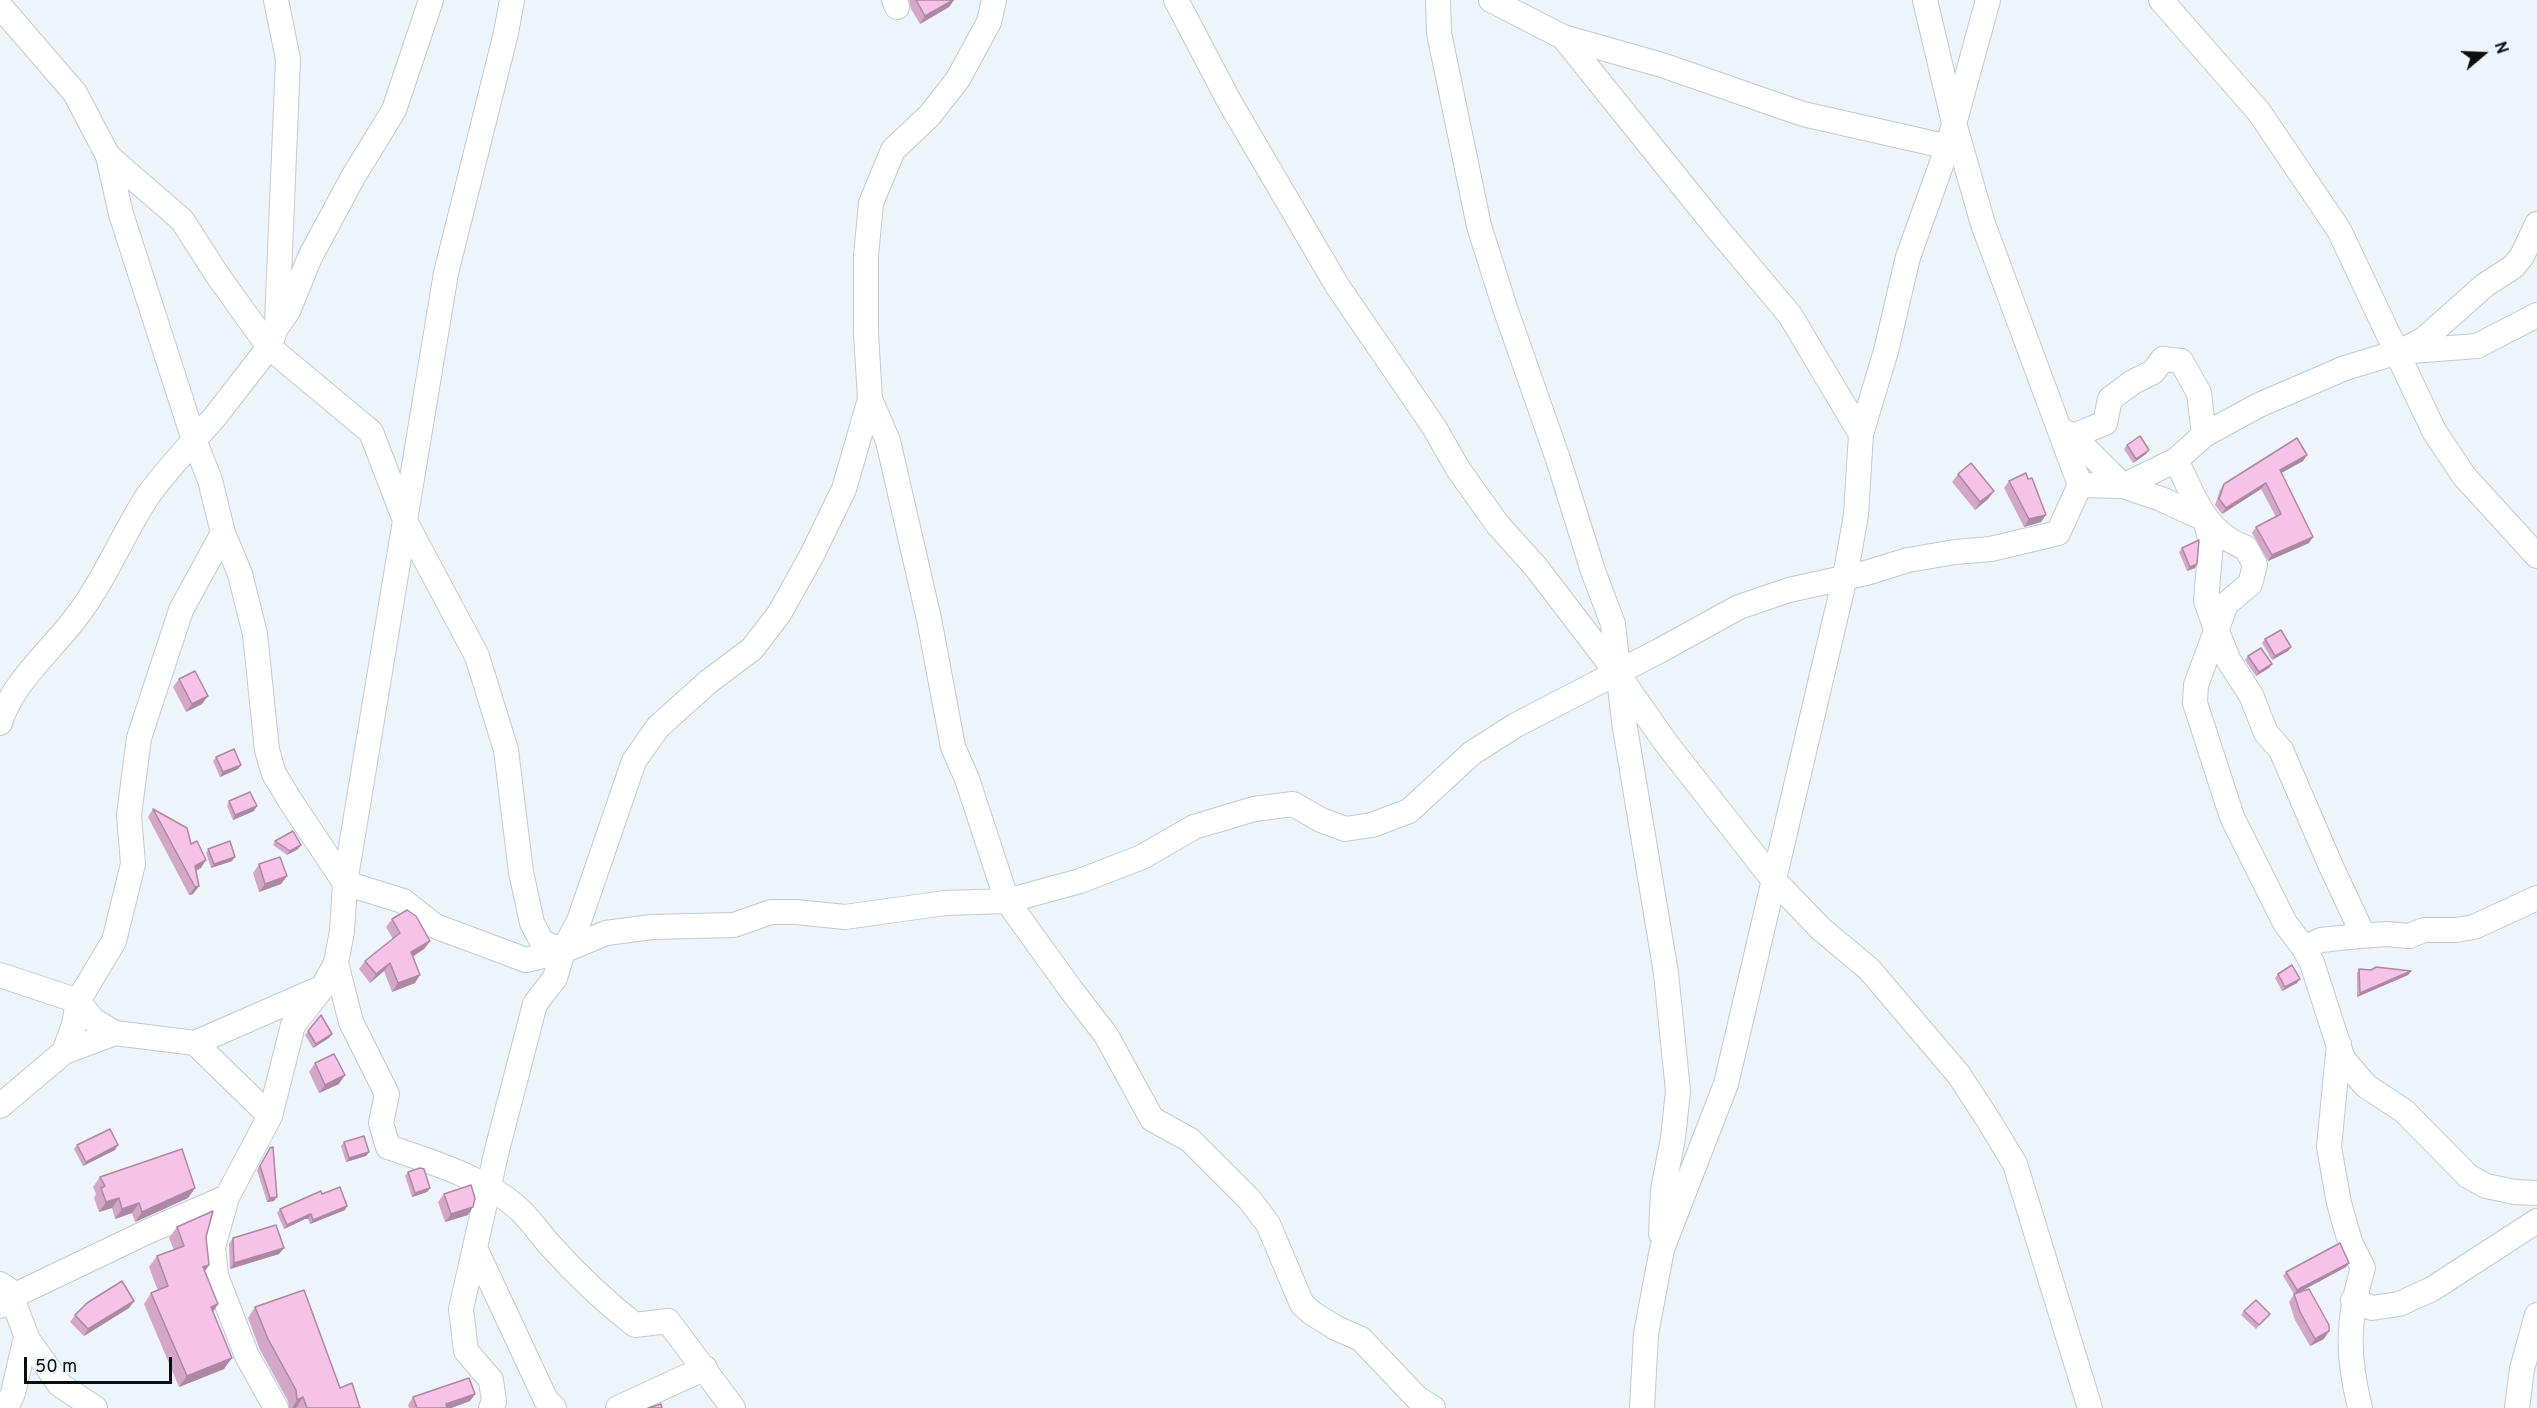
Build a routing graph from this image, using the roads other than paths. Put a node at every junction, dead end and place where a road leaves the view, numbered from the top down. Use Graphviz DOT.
graph roads {
  1 [pos="276,0"];
  2 [pos="430,0"];
  3 [pos="512,0"];
  4 [pos="994,0"];
  5 [pos="1176,0"];
  6 [pos="1438,0"];
  7 [pos="1491,0"];
  8 [pos="1925,0"];
  9 [pos="1988,0"];
  10 [pos="2161,0"];
  11 [pos="7,11"];
  12 [pos="1563,37"];
  13 [pos="1955,140"];
  14 [pos="108,156"];
  15 [pos="2537,224"];
  16 [pos="2537,315"];
  17 [pos="273,337"];
  18 [pos="2398,352"];
  19 [pos="870,399"];
  20 [pos="2067,433"];
  21 [pos="1861,434"];
  22 [pos="2204,435"];
  23 [pos="194,440"];
  24 [pos="2176,460"];
  25 [pos="2080,485"];
  26 [pos="2123,486"];
  27 [pos="2205,519"];
  28 [pos="406,523"];
  29 [pos="223,533"];
  30 [pos="2537,556"];
  31 [pos="1845,577"];
  32 [pos="2216,629"];
  33 [pos="1617,673"];
  34 [pos="1,717"];
  35 [pos="1772,878"];
  36 [pos="345,883"];
  37 [pos="2537,898"];
  38 [pos="1007,901"];
  39 [pos="2359,936"];
  40 [pos="2304,948"];
  41 [pos="563,951"];
  42 [pos="336,963"];
  43 [pos="0,975"];
  44 [pos="323,987"];
  45 [pos="78,1001"];
  46 [pos="116,1034"];
  47 [pos="2339,1042"];
  48 [pos="195,1043"];
  49 [pos="64,1052"];
  50 [pos="0,1106"];
  51 [pos="270,1116"];
  52 [pos="488,1188"];
  53 [pos="2537,1193"];
  54 [pos="227,1197"];
  55 [pos="2537,1221"];
  56 [pos="475,1248"];
  57 [pos="1662,1250"];
  58 [pos="4,1296"];
  59 [pos="2353,1300"];
  60 [pos="2537,1315"];
  61 [pos="26,1336"];
  62 [pos="705,1368"];
  63 [pos="6,1408"];
  64 [pos="96,1408"];
  65 [pos="276,1408"];
  66 [pos="491,1408"];
  67 [pos="554,1408"];
  68 [pos="618,1408"];
  69 [pos="733,1408"];
  70 [pos="1433,1408"];
  71 [pos="1642,1408"];
  72 [pos="2090,1408"];
  73 [pos="2360,1408"];
  74 [pos="2517,1408"];
  1 -- 17 [label="street"];
  2 -- 17 [label="street"];
  3 -- 28 [label="street"];
  4 -- 19 [label="street"];
  5 -- 33 [label="street"];
  6 -- 33 [label="street"];
  7 -- 12 [label="street"];
  8 -- 13 [label="street"];
  9 -- 13 [label="street"];
  10 -- 18 [label="street"];
  11 -- 14 [label="street"];
  12 -- 13 [label="street"];
  12 -- 21 [label="street"];
  13 -- 20 [label="street"];
  13 -- 21 [label="street"];
  14 -- 17 [label="street"];
  14 -- 23 [label="street"];
  15 -- 18 [label="street"];
  16 -- 18 [label="street"];
  17 -- 23 [label="street"];
  17 -- 28 [label="street"];
  18 -- 22 [label="street"];
  18 -- 30 [label="street"];
  19 -- 38 [label="street"];
  19 -- 41 [label="street"];
  20 -- 22 [label="street"];
  20 -- 25 [label="street"];
  20 -- 26 [label="street"];
  21 -- 31 [label="street"];
  22 -- 24 [label="street"];
  23 -- 29 [label="street"];
  23 -- 34 [label="street"];
  24 -- 26 [label="street"];
  24 -- 27 [label="street"];
  25 -- 26 [label="street"];
  25 -- 31 [label="street"];
  26 -- 27 [label="street"];
  27 -- 32 [label="street"];
  27 -- 32 [label="street"];
  28 -- 36 [label="street"];
  28 -- 41 [label="street"];
  29 -- 36 [label="street"];
  29 -- 45 [label="street"];
  31 -- 33 [label="street"];
  31 -- 35 [label="street"];
  32 -- 39 [label="street"];
  32 -- 40 [label="street"];
  33 -- 35 [label="street"];
  33 -- 38 [label="street"];
  33 -- 57 [label="street"];
  35 -- 57 [label="street"];
  35 -- 72 [label="street"];
  36 -- 41 [label="street"];
  36 -- 42 [label="street"];
  37 -- 39 [label="street"];
  38 -- 41 [label="street"];
  38 -- 70 [label="street"];
  39 -- 40 [label="street"];
  40 -- 47 [label="street"];
  41 -- 52 [label="street"];
  42 -- 44 [label="street"];
  42 -- 52 [label="street"];
  43 -- 45 [label="street"];
  44 -- 48 [label="street"];
  44 -- 51 [label="street"];
  45 -- 46 [label="street"];
  45 -- 49 [label="street"];
  46 -- 48 [label="street"];
  46 -- 49 [label="street"];
  47 -- 53 [label="street"];
  47 -- 59 [label="street"];
  48 -- 51 [label="street"];
  49 -- 50 [label="street"];
  51 -- 54 [label="street"];
  52 -- 56 [label="street"];
  52 -- 62 [label="street"];
  54 -- 58 [label="street"];
  54 -- 65 [label="street"];
  55 -- 59 [label="street"];
  56 -- 66 [label="street"];
  56 -- 67 [label="street"];
  57 -- 71 [label="street"];
  58 -- 61 [label="street"];
  59 -- 73 [label="street"];
  60 -- 74 [label="street"];
  61 -- 63 [label="street"];
  61 -- 64 [label="street"];
  62 -- 68 [label="street"];
  62 -- 69 [label="street"];
}
